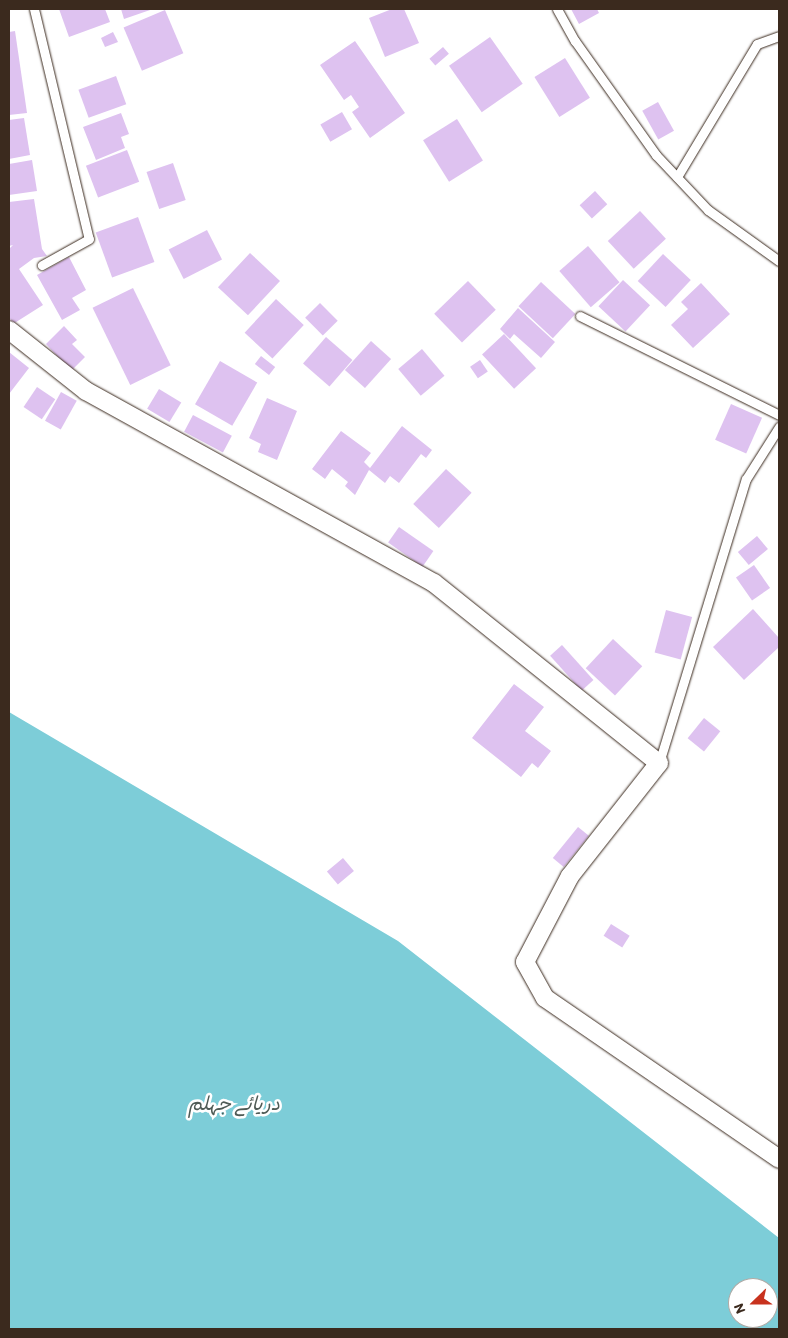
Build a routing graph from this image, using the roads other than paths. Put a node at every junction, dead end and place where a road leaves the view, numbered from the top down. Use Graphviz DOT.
graph roads {
  1 [pos="34,9"];
  2 [pos="557,9"];
  3 [pos="779,36"];
  4 [pos="677,177"];
  5 [pos="779,261"];
  6 [pos="42,265"];
  7 [pos="580,316"];
  8 [pos="9,330"];
  9 [pos="779,415"];
  10 [pos="779,428"];
  11 [pos="659,764"];
  12 [pos="779,1159"];
  1 -- 6 [label="lane"];
  2 -- 4 [label="lane"];
  3 -- 4 [label="lane"];
  4 -- 5 [label="lane"];
  7 -- 9 [label="lane"];
  8 -- 11 [label="street"];
  10 -- 11 [label="lane"];
  11 -- 12 [label="street"];
}
